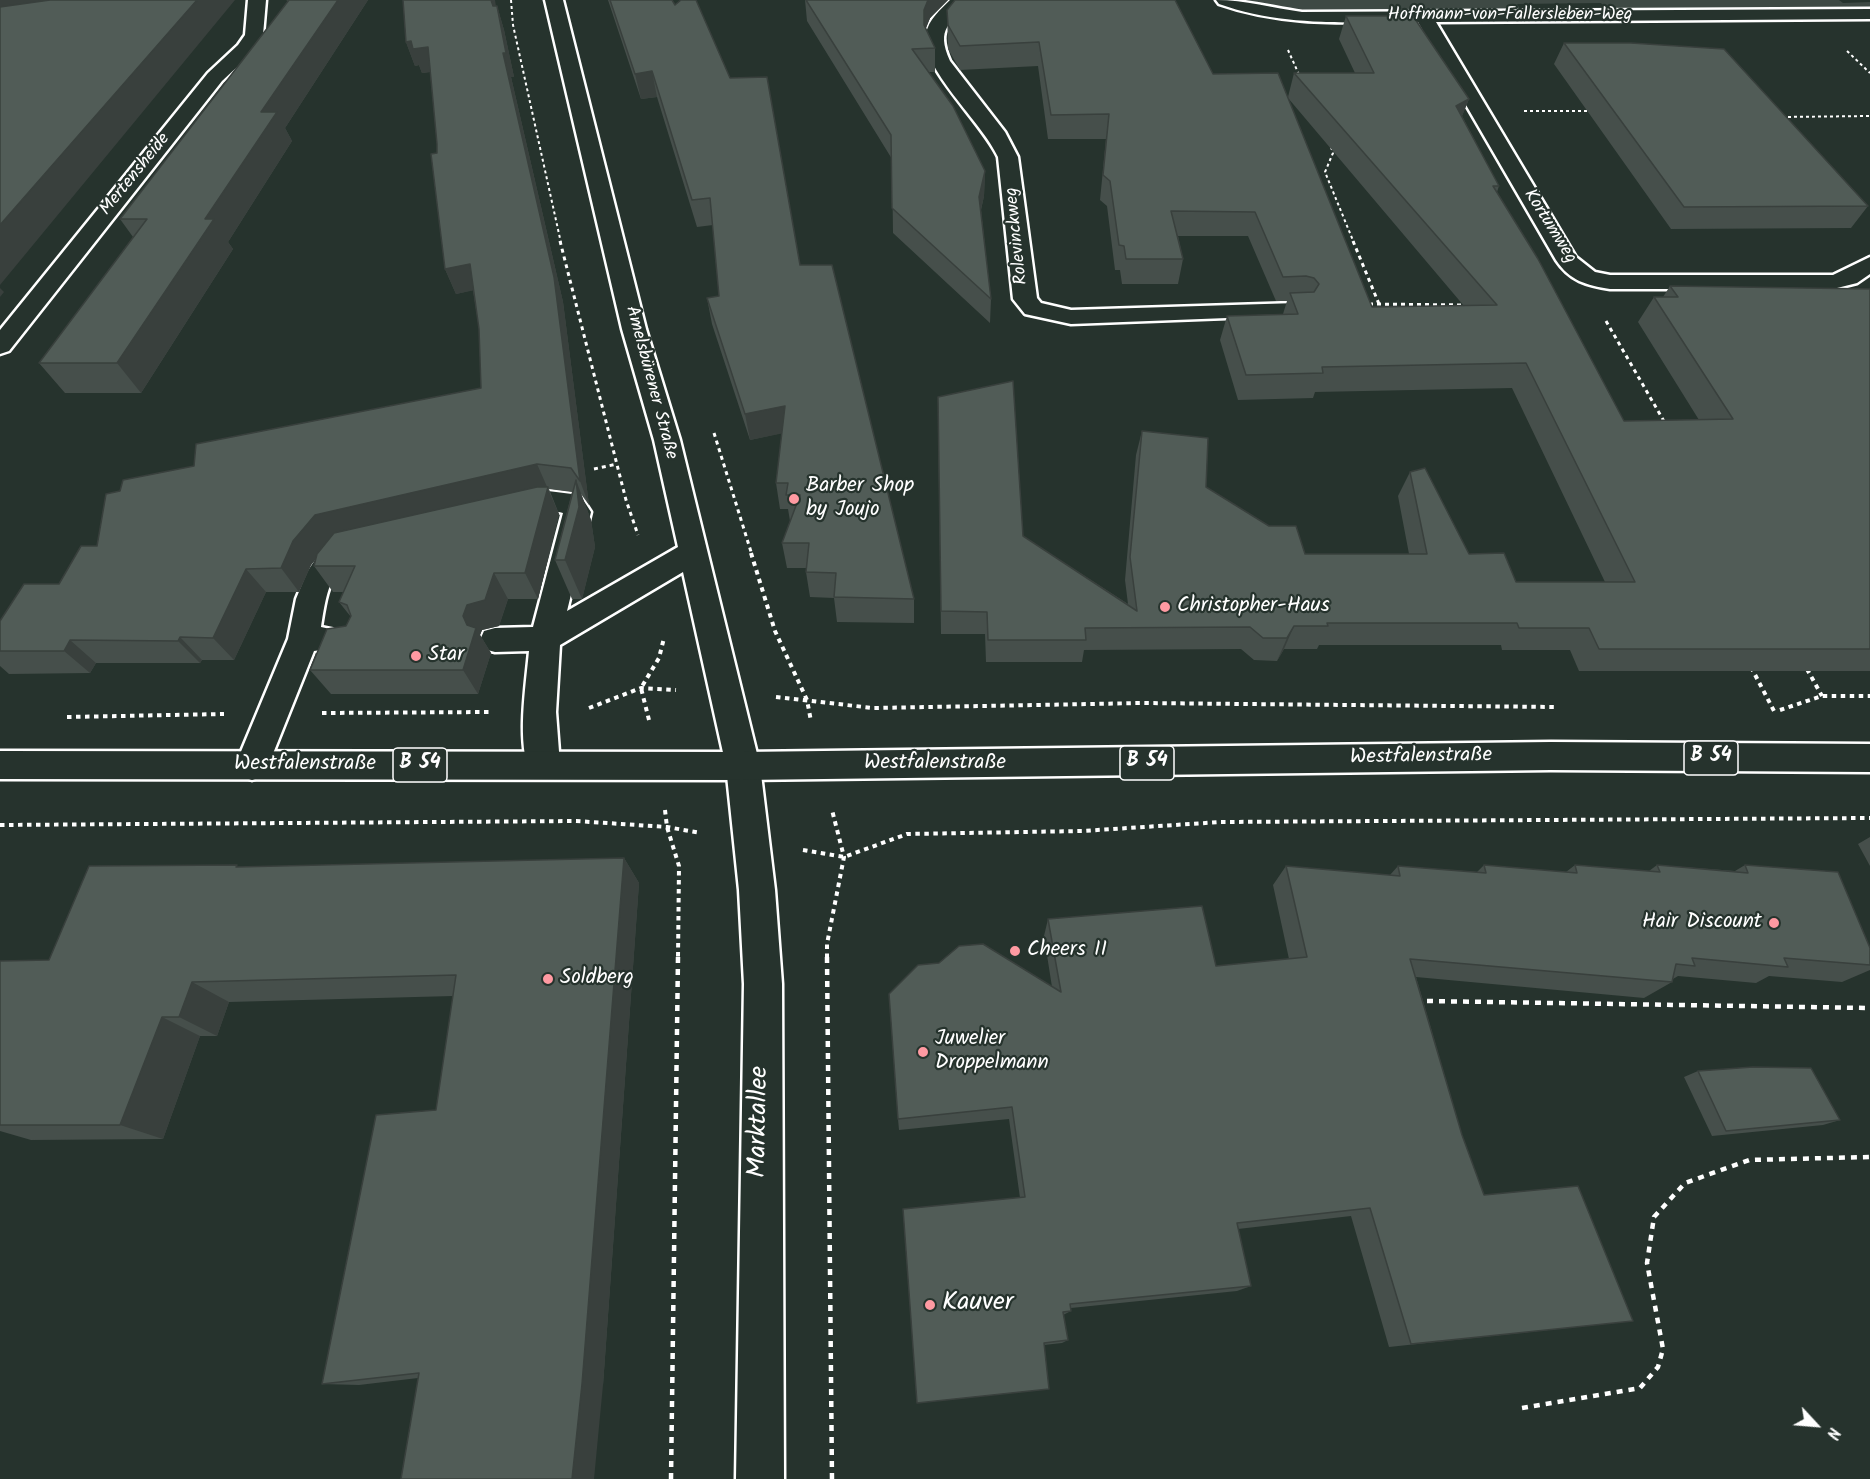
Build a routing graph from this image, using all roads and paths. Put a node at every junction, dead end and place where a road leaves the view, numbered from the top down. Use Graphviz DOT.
graph roads {
  1 [pos="257,0"];
  2 [pos="511,0"];
  3 [pos="554,0"];
  4 [pos="960,0"];
  5 [pos="1225,0"];
  6 [pos="1272,14"];
  7 [pos="1870,14"];
  8 [pos="1424,17"];
  9 [pos="1302,81"];
  10 [pos="1594,111"];
  11 [pos="1479,112"];
  12 [pos="1870,116"];
  13 [pos="1779,117"];
  14 [pos="1329,142"];
  15 [pos="1870,264"];
  16 [pos="1588,278"];
  17 [pos="1473,305"];
  18 [pos="1297,310"];
  19 [pos="0,346"];
  20 [pos="1669,429"];
  21 [pos="617,464"];
  22 [pos="582,471"];
  23 [pos="479,517"];
  24 [pos="374,540"];
  25 [pos="693,552"];
  26 [pos="651,576"];
  27 [pos="303,639"];
  28 [pos="546,639"];
  29 [pos="353,640"];
  30 [pos="495,640"];
  31 [pos="1748,662"];
  32 [pos="1806,668"];
  33 [pos="641,688"];
  34 [pos="1822,696"];
  35 [pos="1870,696"];
  36 [pos="807,700"];
  37 [pos="1564,708"];
  38 [pos="1763,711"];
  39 [pos="1774,712"];
  40 [pos="1870,758"];
  41 [pos="0,765"];
  42 [pos="543,765"];
  43 [pos="252,766"];
  44 [pos="743,766"];
  45 [pos="1870,818"];
  46 [pos="0,825"];
  47 [pos="1427,1001"];
  48 [pos="1870,1008"];
  49 [pos="1870,1157"];
  50 [pos="1522,1408"];
  51 [pos="670,1479"];
  52 [pos="760,1479"];
  53 [pos="832,1479"];
  1 -- 19 [label="street, Mertensheide"];
  2 -- 21 [label="path"];
  3 -- 25 [label="street, Amelsbürener Straße"];
  4 -- 18 [label="street, Rolevinckweg"];
  5 -- 6 [label="street, Hoffmann-von-Fallersleben-Weg"];
  6 -- 8 [label="street, Hoffmann-von-Fallersleben-Weg"];
  6 -- 9 [label="path"];
  7 -- 8 [label="street, Hoffmann-von-Fallersleben-Weg"];
  8 -- 11 [label="street, Kortumweg"];
  10 -- 11 [label="path"];
  11 -- 16 [label="street, Kortumweg"];
  12 -- 13 [label="path"];
  14 -- 17 [label="path"];
  15 -- 16 [label="street, Kortumweg"];
  16 -- 20 [label="path"];
  21 -- 22 [label="path"];
  21 -- 26 [label="path"];
  23 -- 28 [label="street"];
  24 -- 27 [label="street"];
  25 -- 26 [label="street"];
  25 -- 44 [label="street, Amelsbürener Straße"];
  26 -- 28 [label="street"];
  26 -- 33 [label="path"];
  27 -- 29 [label="street"];
  27 -- 43 [label="street"];
  28 -- 30 [label="street"];
  28 -- 42 [label="street"];
  31 -- 39 [label="path"];
  32 -- 34 [label="path"];
  34 -- 35 [label="path"];
  34 -- 39 [label="path"];
  36 -- 37 [label="path"];
  38 -- 39 [label="path"];
  40 -- 44 [label="street, Westfalenstraße / B 54"];
  41 -- 43 [label="street, Westfalenstraße / B 54"];
  42 -- 43 [label="street, Westfalenstraße / B 54"];
  42 -- 44 [label="street, Westfalenstraße / B 54"];
  44 -- 52 [label="street, Marktallee"];
  45 -- 53 [label="path"];
  46 -- 51 [label="path"];
  47 -- 48 [label="path"];
  49 -- 50 [label="path"];
}
